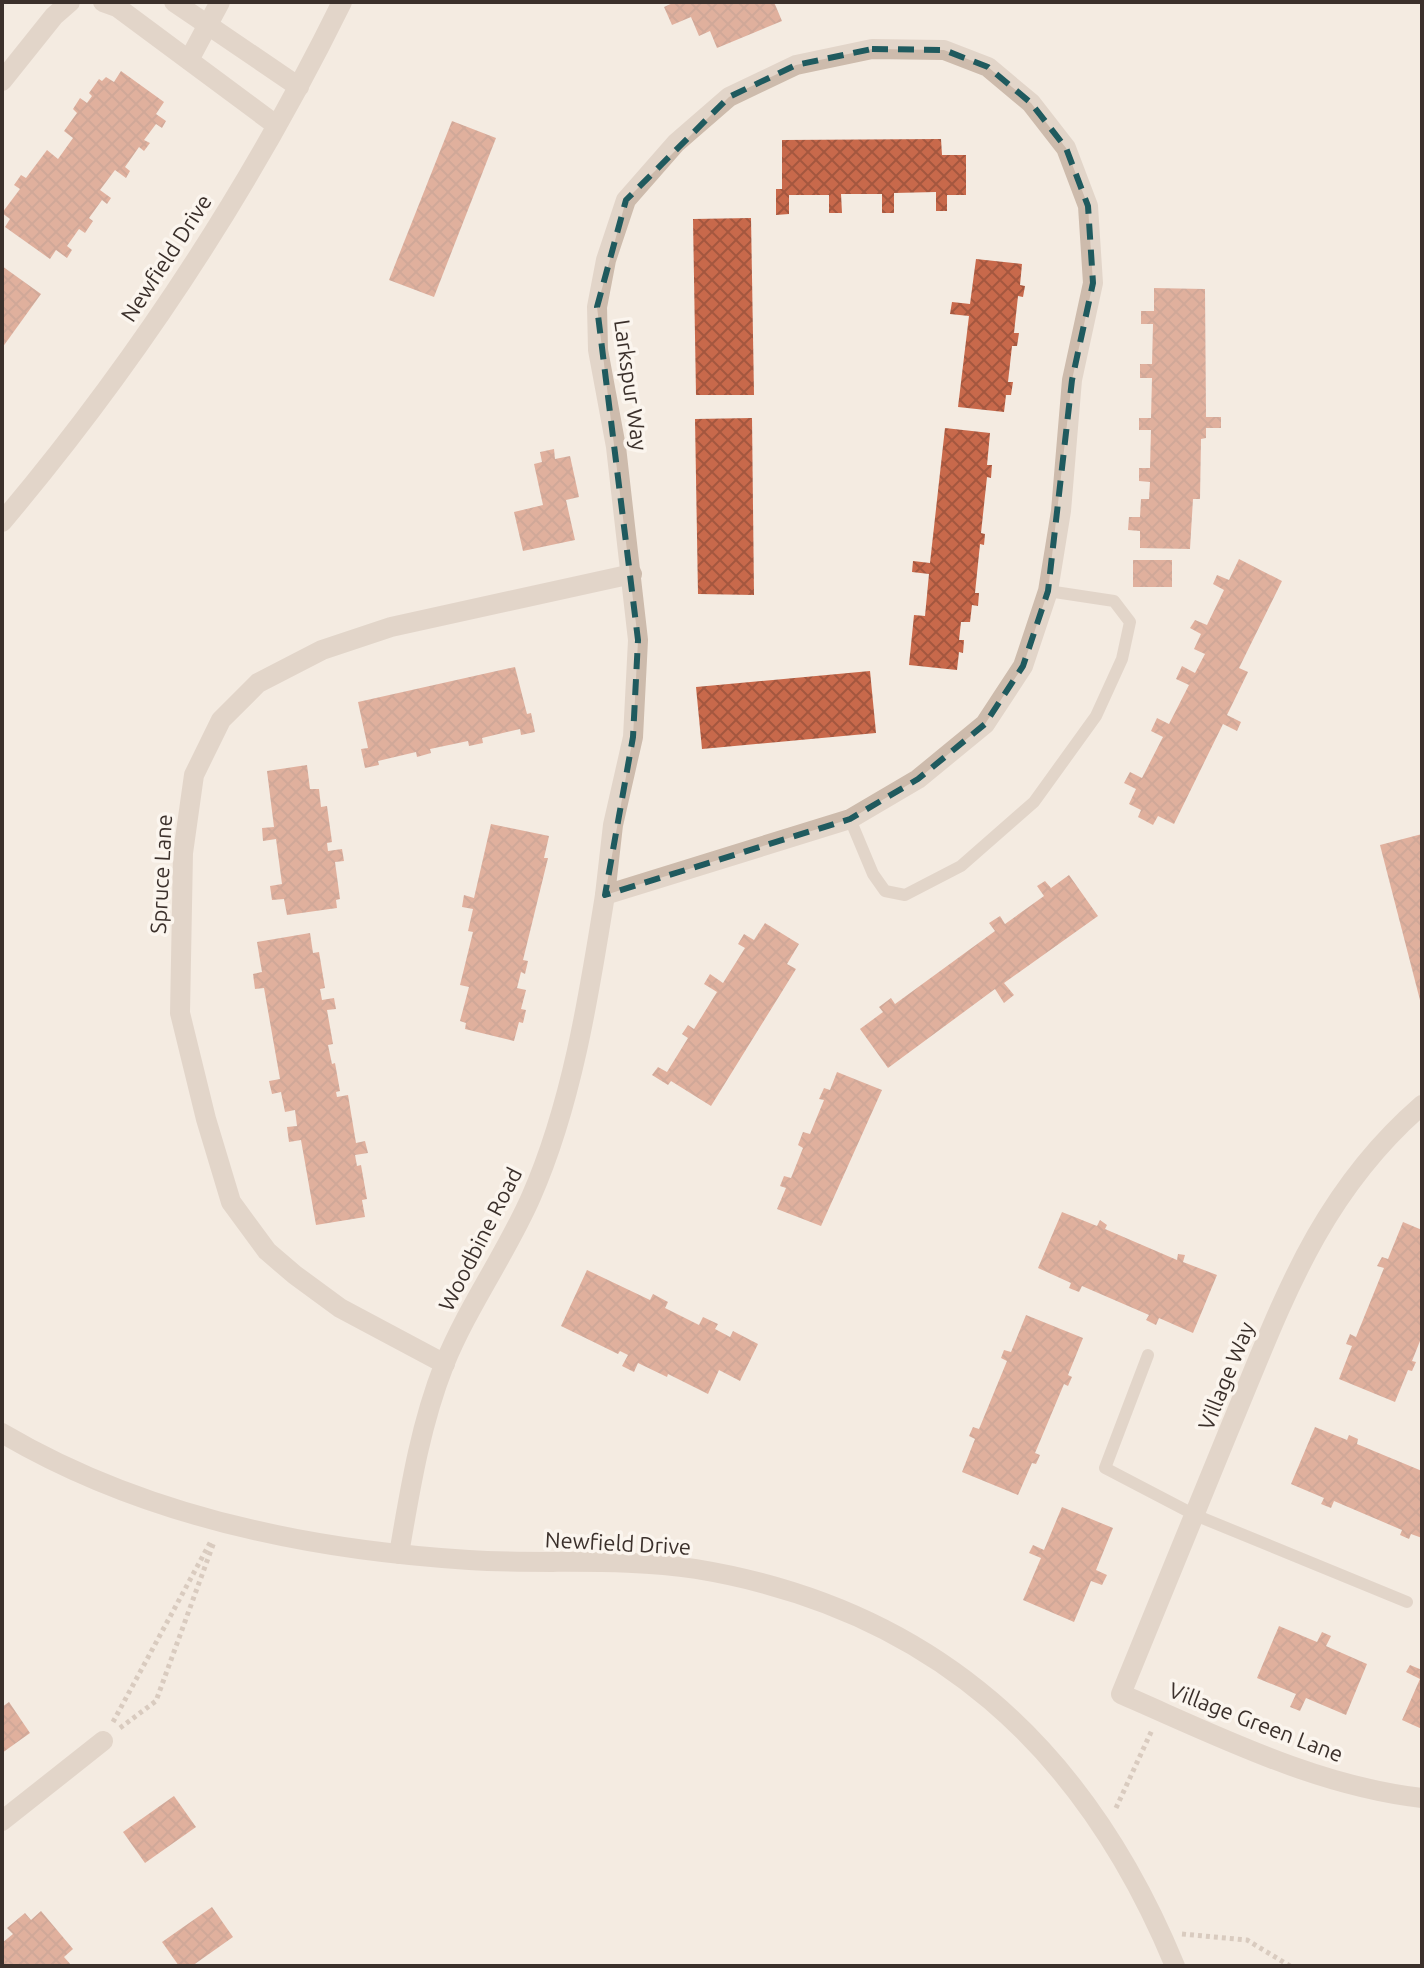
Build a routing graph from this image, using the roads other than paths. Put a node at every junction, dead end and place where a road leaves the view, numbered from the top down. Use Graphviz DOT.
graph roads {
  1 [pos="70,2"];
  2 [pos="103,2"];
  3 [pos="174,2"];
  4 [pos="220,2"];
  5 [pos="342,2"];
  6 [pos="208,25"];
  7 [pos="189,60"];
  8 [pos="2,81"];
  9 [pos="299,87"];
  10 [pos="276,125"];
  11 [pos="2,522"];
  12 [pos="632,574"];
  13 [pos="1048,591"];
  14 [pos="850,819"];
  15 [pos="605,895"];
  16 [pos="1422,1105"];
  17 [pos="1148,1355"];
  18 [pos="445,1364"];
  19 [pos="2,1433"];
  20 [pos="1195,1515"];
  21 [pos="399,1554"];
  22 [pos="1407,1602"];
  23 [pos="1121,1694"];
  24 [pos="103,1741"];
  25 [pos="1422,1798"];
  26 [pos="2,1821"];
  27 [pos="1175,1966"];
  1 -- 8 [label="street"];
  2 -- 7 [label="street"];
  3 -- 6 [label="street"];
  4 -- 6 [label="street"];
  5 -- 9 [label="street, Newfield Drive"];
  6 -- 7 [label="street"];
  6 -- 9 [label="street"];
  7 -- 10 [label="street"];
  9 -- 10 [label="street, Newfield Drive"];
  10 -- 11 [label="street, Newfield Drive"];
  12 -- 13 [label="street, Larkspur Way"];
  12 -- 15 [label="street, Larkspur Way"];
  12 -- 18 [label="street, Spruce Lane"];
  13 -- 14 [label="street, Larkspur Way"];
  13 -- 14 [label="lane"];
  14 -- 15 [label="street, Larkspur Way"];
  15 -- 18 [label="street, Woodbine Road"];
  16 -- 20 [label="street, Village Way"];
  17 -- 20 [label="lane"];
  18 -- 21 [label="street, Woodbine Road"];
  19 -- 21 [label="street, Newfield Drive"];
  20 -- 22 [label="lane"];
  20 -- 23 [label="street, Village Way"];
  21 -- 27 [label="street, Newfield Drive"];
  23 -- 25 [label="street, Village Green Lane"];
  24 -- 26 [label="street"];
}
